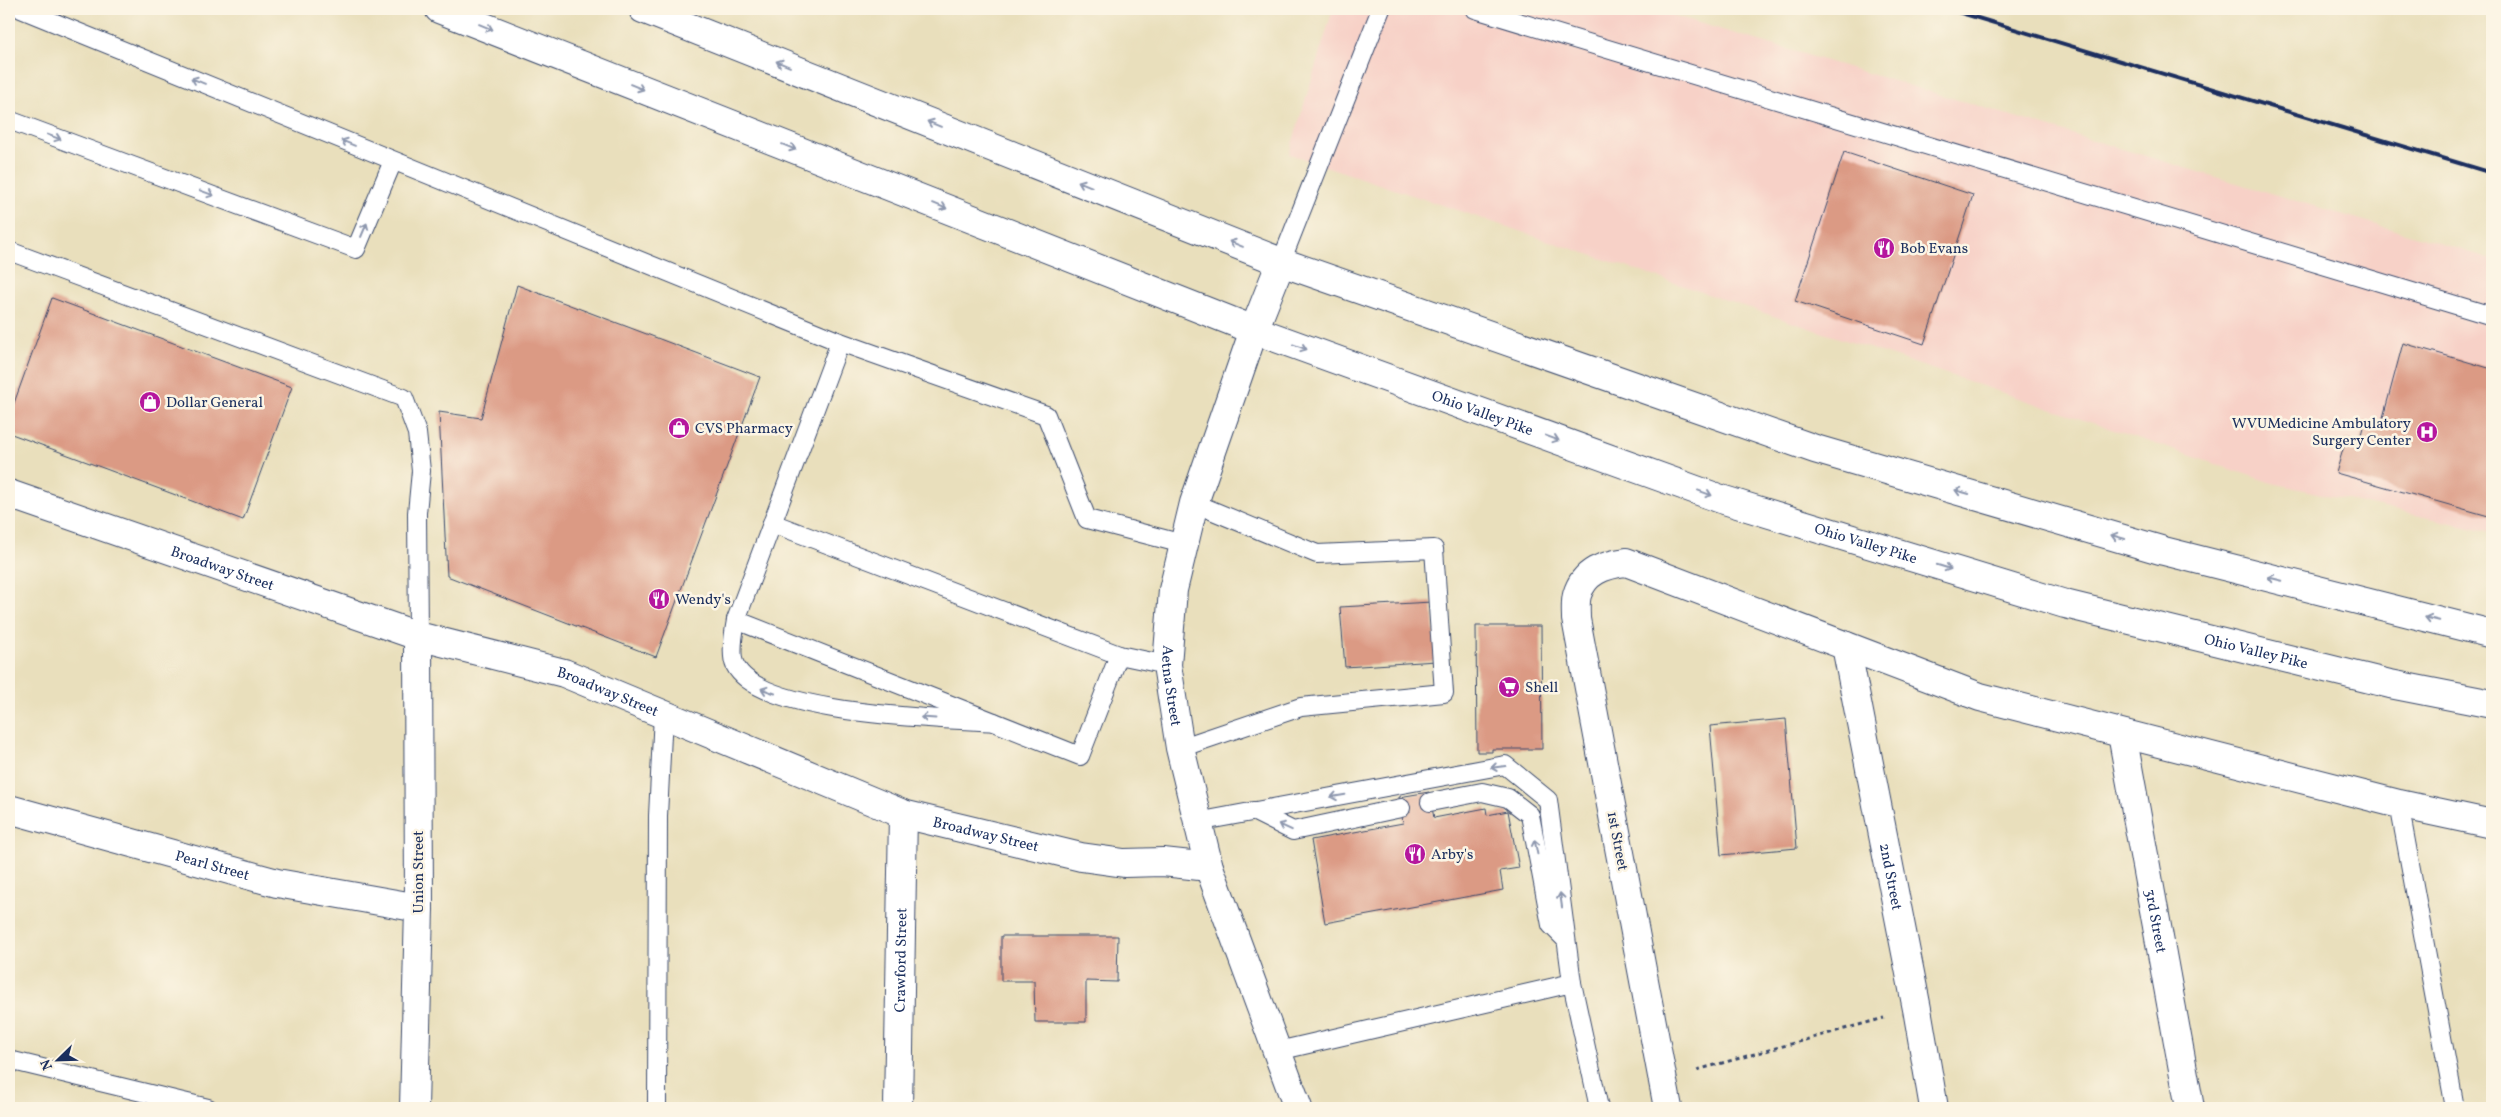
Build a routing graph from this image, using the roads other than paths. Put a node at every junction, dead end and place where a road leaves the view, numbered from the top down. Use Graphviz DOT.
graph roads {
  1 [pos="21,9"];
  2 [pos="439,9"];
  3 [pos="643,9"];
  4 [pos="1381,9"];
  5 [pos="1475,9"];
  6 [pos="9,120"];
  7 [pos="393,161"];
  8 [pos="9,250"];
  9 [pos="1281,262"];
  10 [pos="2492,316"];
  11 [pos="1254,330"];
  12 [pos="840,342"];
  13 [pos="9,494"];
  14 [pos="1194,503"];
  15 [pos="772,523"];
  16 [pos="1183,544"];
  17 [pos="736,620"];
  18 [pos="2492,634"];
  19 [pos="418,636"];
  20 [pos="1846,646"];
  21 [pos="1119,655"];
  22 [pos="1167,665"];
  23 [pos="2492,704"];
  24 [pos="663,714"];
  25 [pos="994,722"];
  26 [pos="2122,734"];
  27 [pos="1180,748"];
  28 [pos="1430,802"];
  29 [pos="2399,804"];
  30 [pos="1401,808"];
  31 [pos="9,809"];
  32 [pos="1253,812"];
  33 [pos="903,814"];
  34 [pos="1197,822"];
  35 [pos="2492,824"];
  36 [pos="1210,867"];
  37 [pos="418,908"];
  38 [pos="1566,940"];
  39 [pos="1572,983"];
  40 [pos="1278,1051"];
  41 [pos="9,1060"];
  42 [pos="208,1108"];
  43 [pos="414,1108"];
  44 [pos="657,1108"];
  45 [pos="898,1108"];
  46 [pos="1298,1108"];
  47 [pos="1599,1108"];
  48 [pos="1668,1108"];
  49 [pos="1934,1108"];
  50 [pos="2190,1108"];
  51 [pos="2455,1108"];
  7 -- 1 [label="lane, one-way"];
  2 -- 11 [label="main road, Ohio Valley Pike, one-way"];
  9 -- 3 [label="main road, one-way"];
  4 -- 9 [label="lane"];
  5 -- 10 [label="lane"];
  6 -- 7 [label="lane, one-way"];
  7 -- 12 [label="lane"];
  8 -- 19 [label="lane"];
  9 -- 11 [label="main road, Aetna Street"];
  18 -- 9 [label="main road, one-way"];
  11 -- 14 [label="main road, Aetna Street"];
  11 -- 23 [label="main road, Ohio Valley Pike, one-way"];
  12 -- 15 [label="lane"];
  12 -- 16 [label="lane"];
  13 -- 19 [label="main road, Broadway Street"];
  14 -- 16 [label="main road, Aetna Street"];
  14 -- 27 [label="lane"];
  15 -- 17 [label="lane"];
  15 -- 21 [label="lane"];
  16 -- 22 [label="main road, Aetna Street"];
  17 -- 25 [label="lane"];
  25 -- 17 [label="lane, one-way"];
  19 -- 24 [label="main road, Broadway Street"];
  19 -- 37 [label="main road, Union Street"];
  20 -- 26 [label="main road"];
  20 -- 48 [label="main road, 1st Street"];
  20 -- 49 [label="main road, 2nd Street"];
  21 -- 22 [label="lane"];
  21 -- 25 [label="lane"];
  22 -- 27 [label="main road, Aetna Street"];
  24 -- 33 [label="main road, Broadway Street"];
  24 -- 44 [label="lane"];
  26 -- 29 [label="main road"];
  26 -- 50 [label="main road, 3rd Street"];
  27 -- 34 [label="main road, Aetna Street"];
  38 -- 28 [label="lane, one-way"];
  29 -- 35 [label="main road"];
  29 -- 51 [label="lane"];
  30 -- 32 [label="lane, one-way"];
  31 -- 37 [label="main road, Pearl Street"];
  32 -- 34 [label="lane"];
  38 -- 32 [label="lane, one-way"];
  33 -- 36 [label="main road, Broadway Street"];
  33 -- 45 [label="main road, Crawford Street"];
  34 -- 36 [label="main road, Aetna Street"];
  36 -- 40 [label="main road, Aetna Street"];
  37 -- 43 [label="main road, Union Street"];
  38 -- 39 [label="lane"];
  39 -- 40 [label="lane"];
  39 -- 47 [label="lane"];
  40 -- 46 [label="main road, Aetna Street"];
  41 -- 42 [label="lane"];
}
